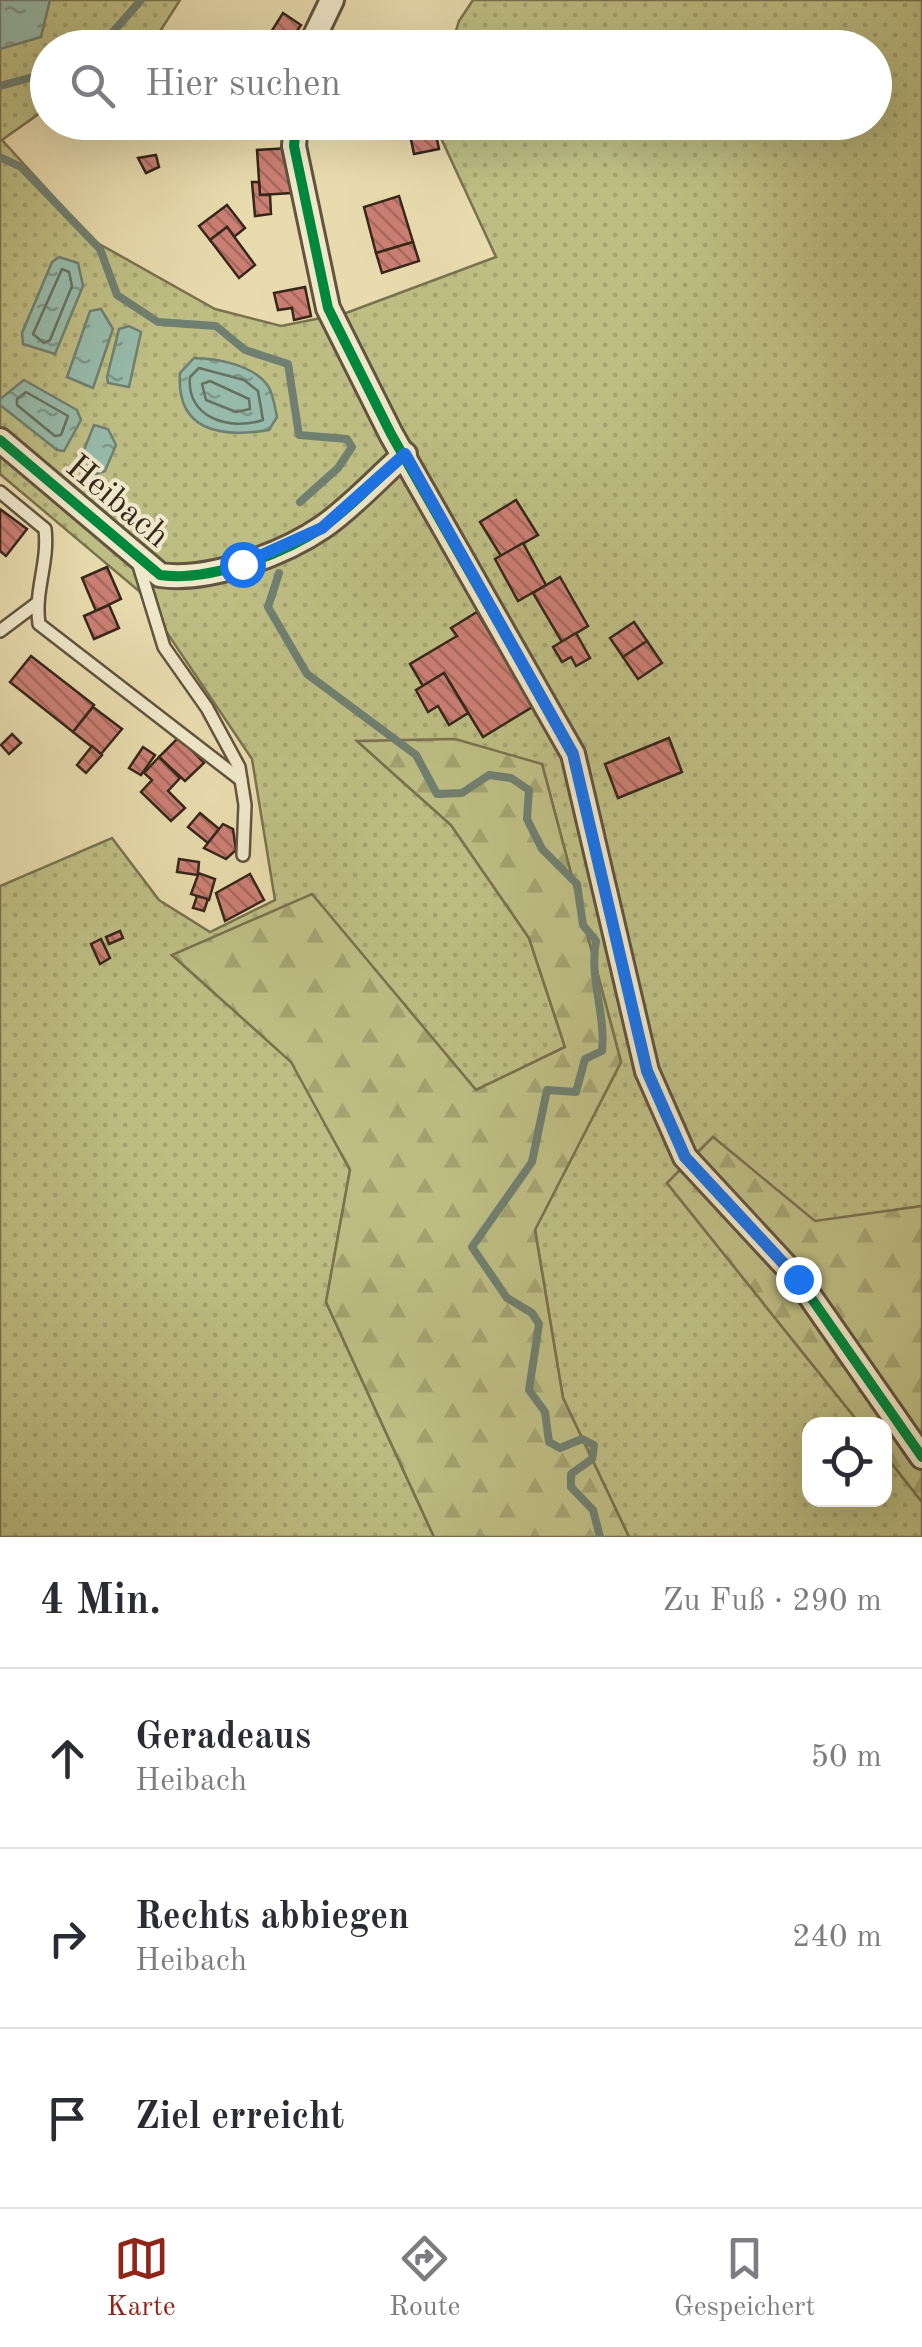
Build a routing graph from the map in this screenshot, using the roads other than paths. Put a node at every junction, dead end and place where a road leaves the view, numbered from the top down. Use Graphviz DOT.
graph roads {
  1 [pos="332,0"];
  2 [pos="318,30"];
  3 [pos="294,140"];
  4 [pos="0,440"];
  5 [pos="405,454"];
  6 [pos="0,492"];
  7 [pos="136,555"];
  8 [pos="36,604"];
  9 [pos="0,631"];
  10 [pos="241,780"];
  11 [pos="243,856"];
  12 [pos="922,1457"];
  1 -- 2 [label="street"];
  3 -- 5 [label="street"];
  4 -- 7 [label="street, Heibach"];
  5 -- 7 [label="street, Heibach"];
  5 -- 12 [label="street"];
  6 -- 8 [label="lane"];
  7 -- 10 [label="lane"];
  8 -- 9 [label="lane"];
  8 -- 10 [label="lane"];
  10 -- 11 [label="lane"];
}
